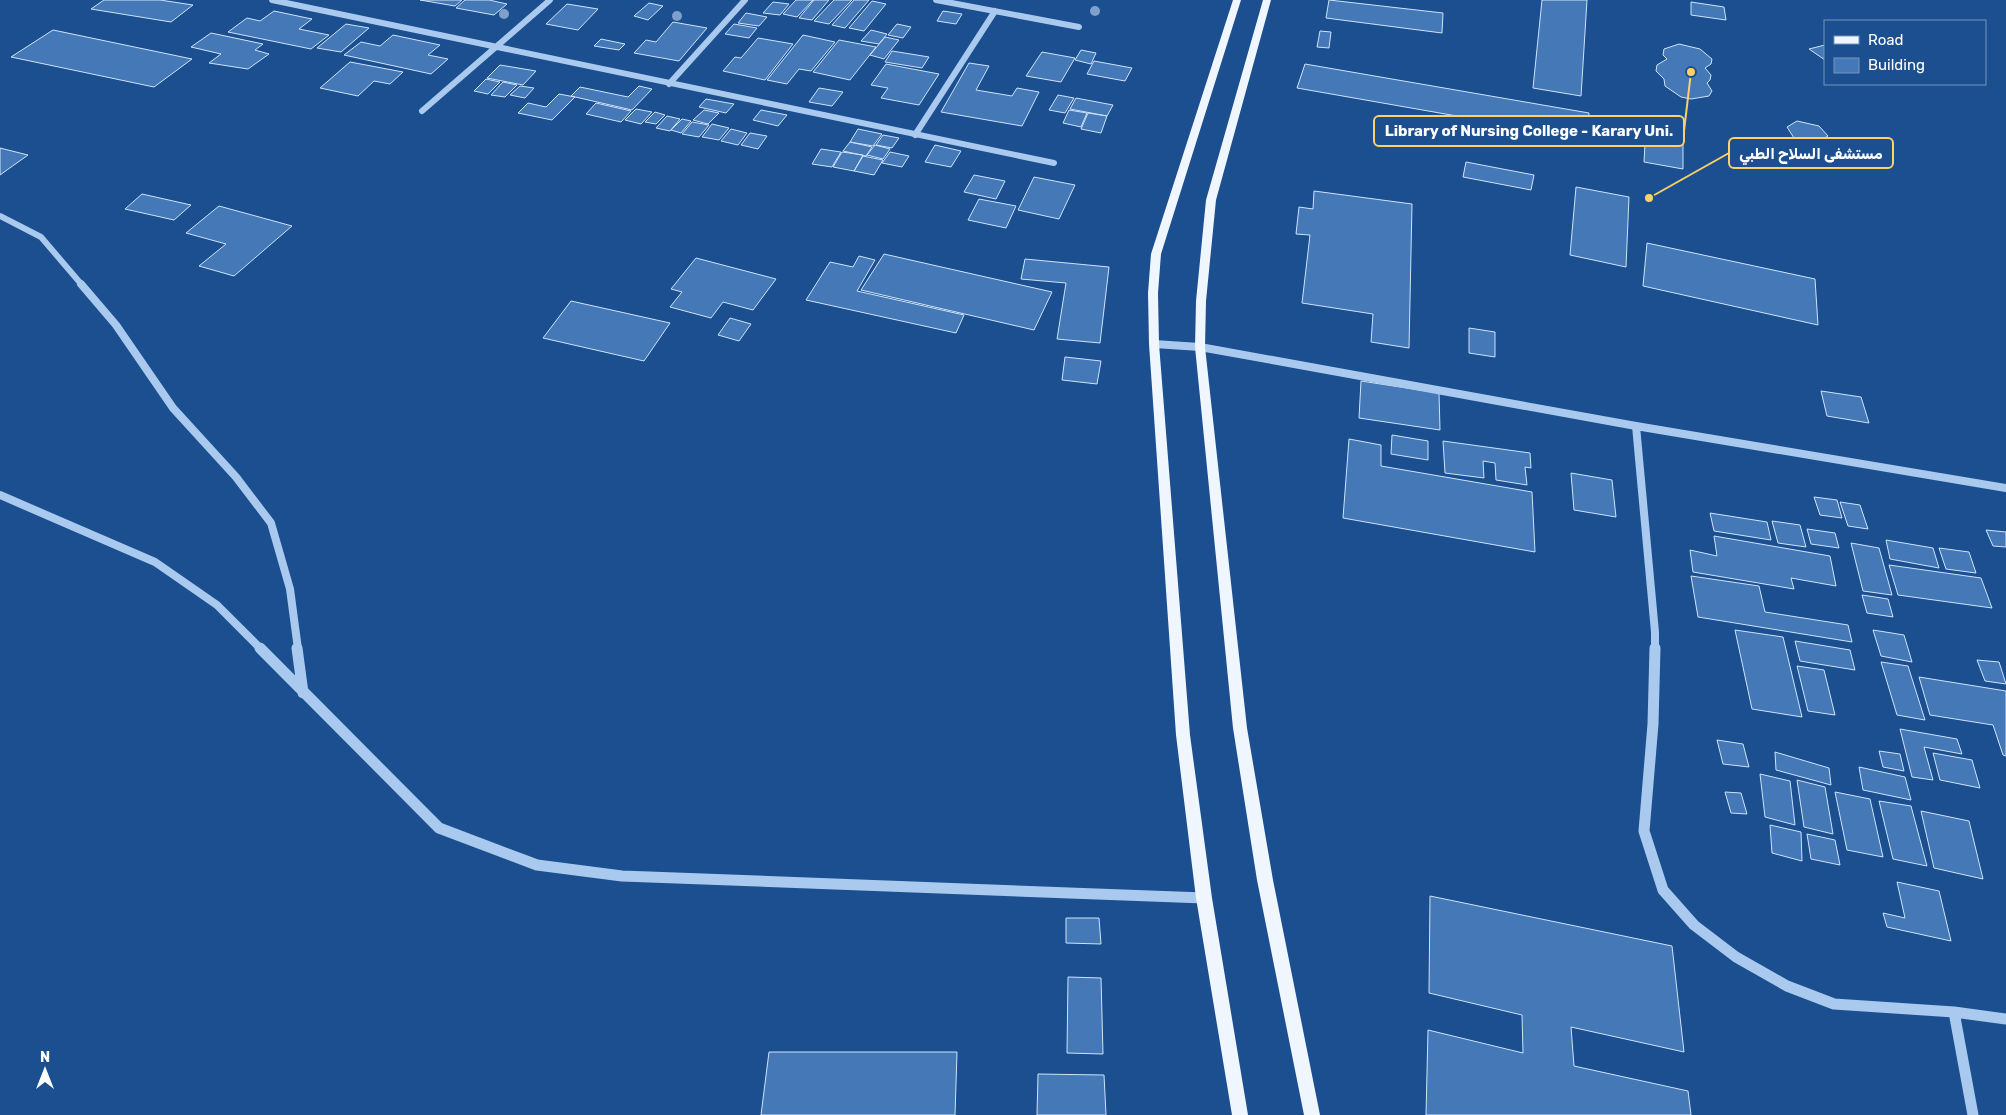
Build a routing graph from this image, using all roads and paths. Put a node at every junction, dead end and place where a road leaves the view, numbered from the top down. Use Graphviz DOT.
graph roads {
  1 [pos="272,0"];
  2 [pos="550,0"];
  3 [pos="745,0"];
  4 [pos="936,0"];
  5 [pos="1237,0"];
  6 [pos="1267,0"];
  7 [pos="995,11"];
  8 [pos="1079,27"];
  9 [pos="497,48"];
  10 [pos="669,84"];
  11 [pos="422,111"];
  12 [pos="915,135"];
  13 [pos="1054,162"];
  14 [pos="0,216"];
  15 [pos="1154,344"];
  16 [pos="1200,346"];
  17 [pos="1636,426"];
  18 [pos="2006,488"];
  19 [pos="0,496"];
  20 [pos="303,693"];
  21 [pos="1204,898"];
  22 [pos="1954,1012"];
  23 [pos="2006,1019"];
  24 [pos="1240,1115"];
  25 [pos="1312,1115"];
  26 [pos="1973,1115"];
  1 -- 9 [label="street"];
  2 -- 9 [label="street"];
  3 -- 10 [label="street"];
  4 -- 7 [label="street"];
  5 -- 15 [label="main road"];
  6 -- 16 [label="main road"];
  7 -- 8 [label="street"];
  7 -- 12 [label="street"];
  9 -- 10 [label="street"];
  9 -- 11 [label="street"];
  10 -- 12 [label="street"];
  12 -- 13 [label="street"];
  14 -- 20 [label="street"];
  15 -- 16 [label="street"];
  15 -- 21 [label="main road"];
  16 -- 17 [label="street"];
  16 -- 25 [label="main road"];
  17 -- 18 [label="street"];
  17 -- 22 [label="street"];
  19 -- 20 [label="street"];
  20 -- 21 [label="street"];
  21 -- 24 [label="main road"];
  22 -- 23 [label="street"];
  22 -- 26 [label="street"];
}
